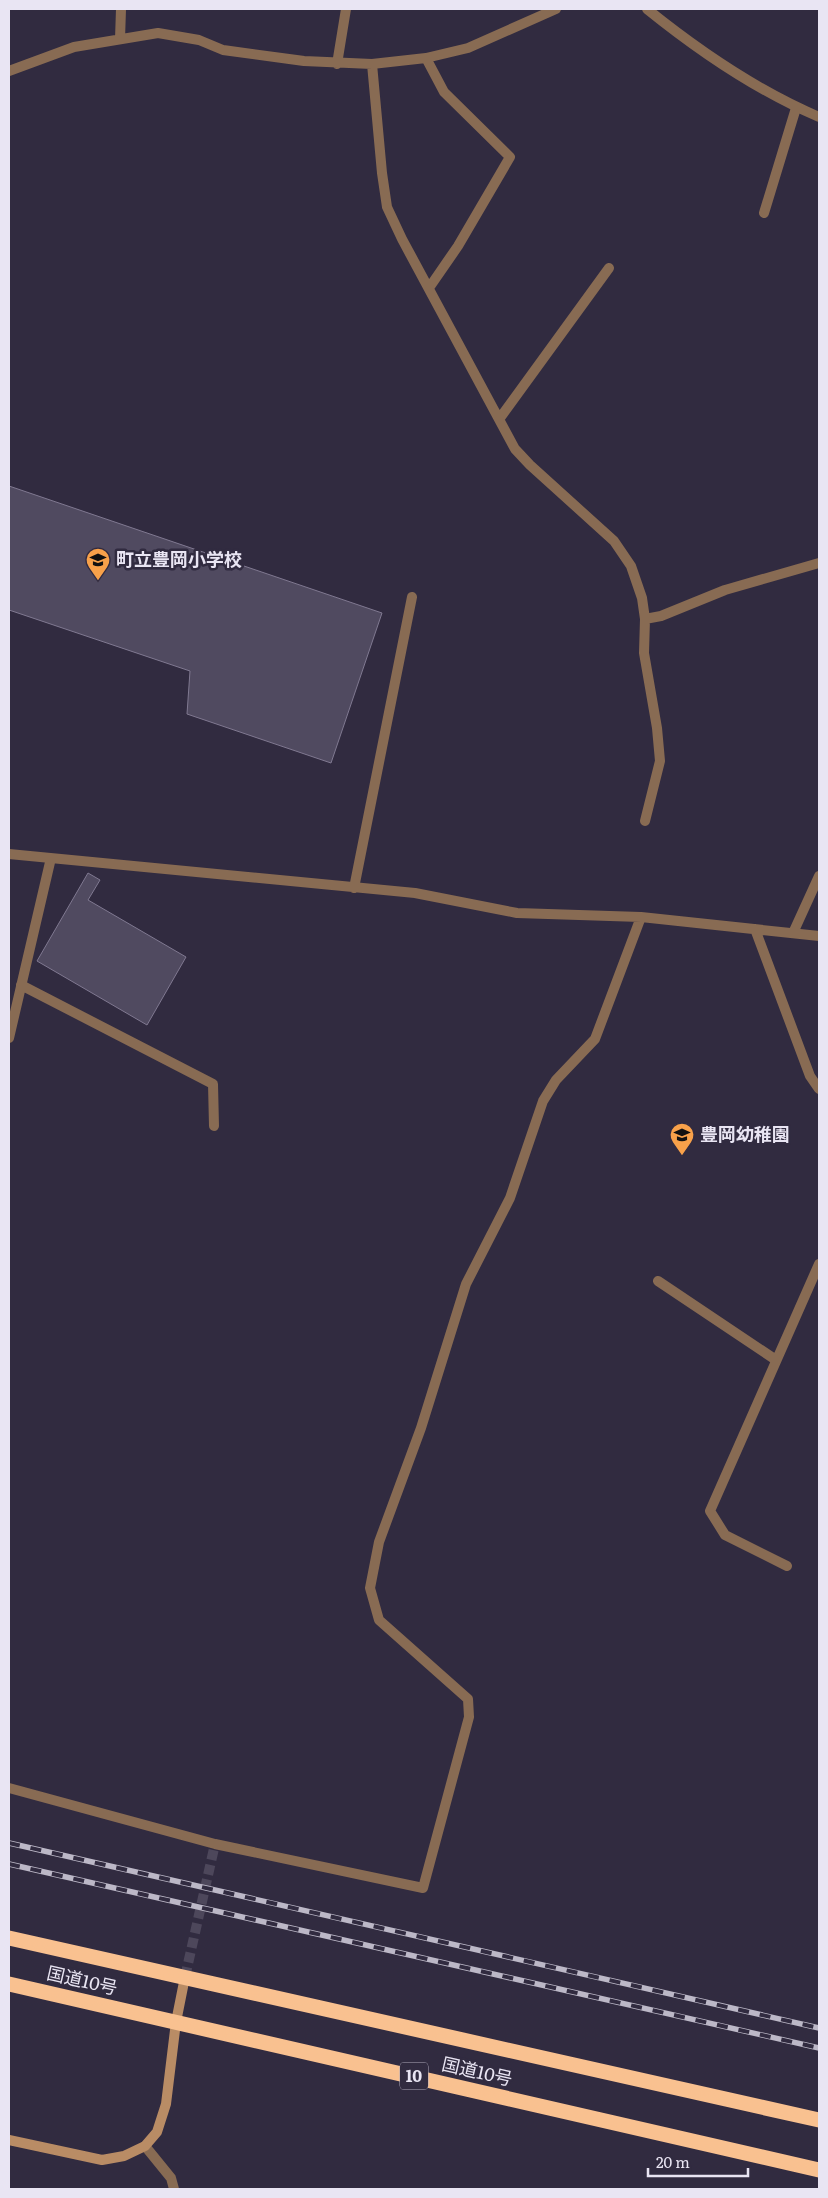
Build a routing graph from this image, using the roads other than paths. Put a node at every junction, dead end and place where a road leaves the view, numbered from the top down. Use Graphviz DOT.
graph roads {
  1 [pos="121,9"];
  2 [pos="346,9"];
  3 [pos="556,9"];
  4 [pos="647,9"];
  5 [pos="120,39"];
  6 [pos="426,58"];
  7 [pos="337,64"];
  8 [pos="372,64"];
  9 [pos="9,70"];
  10 [pos="796,108"];
  11 [pos="819,118"];
  12 [pos="764,213"];
  13 [pos="610,268"];
  14 [pos="429,288"];
  15 [pos="500,418"];
  16 [pos="819,563"];
  17 [pos="412,597"];
  18 [pos="645,618"];
  19 [pos="644,821"];
  20 [pos="9,854"];
  21 [pos="51,858"];
  22 [pos="819,876"];
  23 [pos="354,888"];
  24 [pos="641,917"];
  25 [pos="755,929"];
  26 [pos="793,933"];
  27 [pos="819,936"];
  28 [pos="21,985"];
  29 [pos="9,1038"];
  30 [pos="819,1089"];
  31 [pos="214,1126"];
  32 [pos="819,1264"];
  33 [pos="658,1282"];
  34 [pos="776,1360"];
  35 [pos="786,1566"];
  36 [pos="9,1788"];
  37 [pos="9,1938"];
  38 [pos="186,1977"];
  39 [pos="9,1984"];
  40 [pos="176,2022"];
  41 [pos="819,2120"];
  42 [pos="9,2140"];
  43 [pos="145,2146"];
  44 [pos="819,2170"];
  45 [pos="174,2189"];
  1 -- 5 [label="street"];
  2 -- 7 [label="street"];
  3 -- 6 [label="street"];
  4 -- 10 [label="street"];
  5 -- 7 [label="street"];
  5 -- 9 [label="street"];
  6 -- 8 [label="street"];
  6 -- 14 [label="street"];
  7 -- 8 [label="street"];
  8 -- 14 [label="street"];
  10 -- 11 [label="street"];
  10 -- 12 [label="street"];
  13 -- 15 [label="street"];
  14 -- 15 [label="street"];
  15 -- 18 [label="street"];
  16 -- 18 [label="street"];
  17 -- 23 [label="street"];
  18 -- 19 [label="street"];
  20 -- 21 [label="street"];
  21 -- 23 [label="street"];
  21 -- 28 [label="street"];
  22 -- 26 [label="street"];
  23 -- 24 [label="street"];
  24 -- 25 [label="street"];
  24 -- 36 [label="street"];
  25 -- 26 [label="street"];
  25 -- 30 [label="street"];
  26 -- 27 [label="street"];
  28 -- 29 [label="street"];
  28 -- 31 [label="street"];
  32 -- 34 [label="street"];
  33 -- 34 [label="street"];
  34 -- 35 [label="street"];
  37 -- 38 [label="highway, 国道10号"];
  38 -- 40 [label="street"];
  38 -- 41 [label="highway, 国道10号"];
  39 -- 40 [label="highway, 国道10号 / 10"];
  40 -- 43 [label="street"];
  40 -- 44 [label="highway, 国道10号 / 10"];
  42 -- 43 [label="street"];
  43 -- 45 [label="street"];
}
